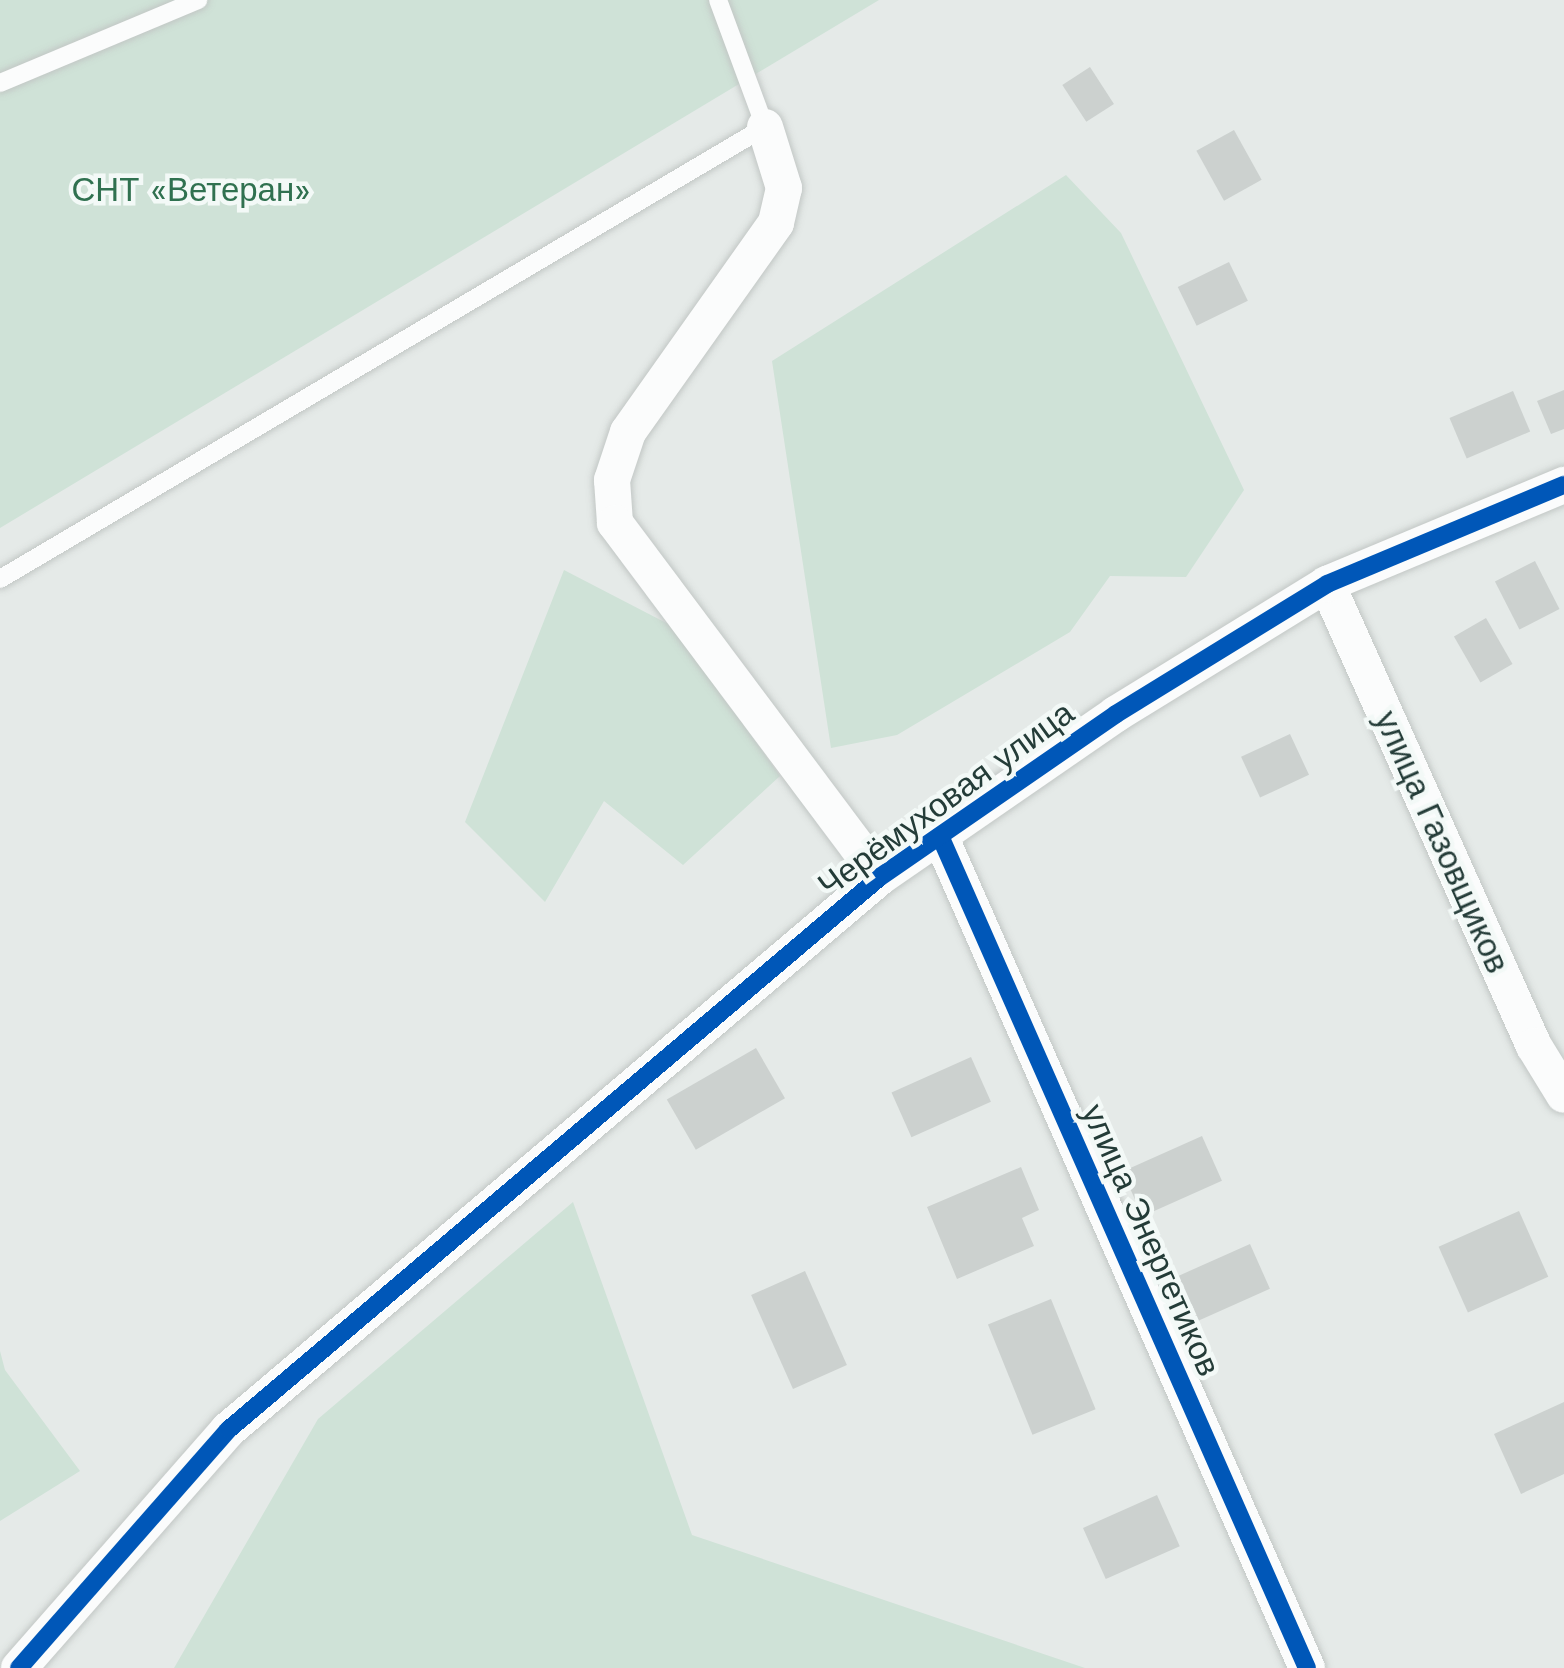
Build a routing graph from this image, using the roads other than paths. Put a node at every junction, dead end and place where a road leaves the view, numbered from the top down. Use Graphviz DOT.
graph roads {
  1 [pos="198,0"];
  2 [pos="718,0"];
  3 [pos="0,83"];
  4 [pos="764,127"];
  5 [pos="1564,485"];
  6 [pos="0,579"];
  7 [pos="1327,584"];
  8 [pos="940,836"];
  9 [pos="880,877"];
  10 [pos="1564,1095"];
  11 [pos="19,1668"];
  12 [pos="1307,1668"];
  1 -- 3 [label="lane"];
  2 -- 4 [label="lane"];
  4 -- 6 [label="lane"];
  4 -- 9 [label="street"];
  5 -- 7 [label="street, Черёмуховая улица"];
  7 -- 8 [label="street, Черёмуховая улица"];
  7 -- 10 [label="street, улица Газовщиков"];
  8 -- 9 [label="street, Черёмуховая улица"];
  8 -- 12 [label="street, улица Энергетиков"];
  9 -- 11 [label="street, Черёмуховая улица"];
}
